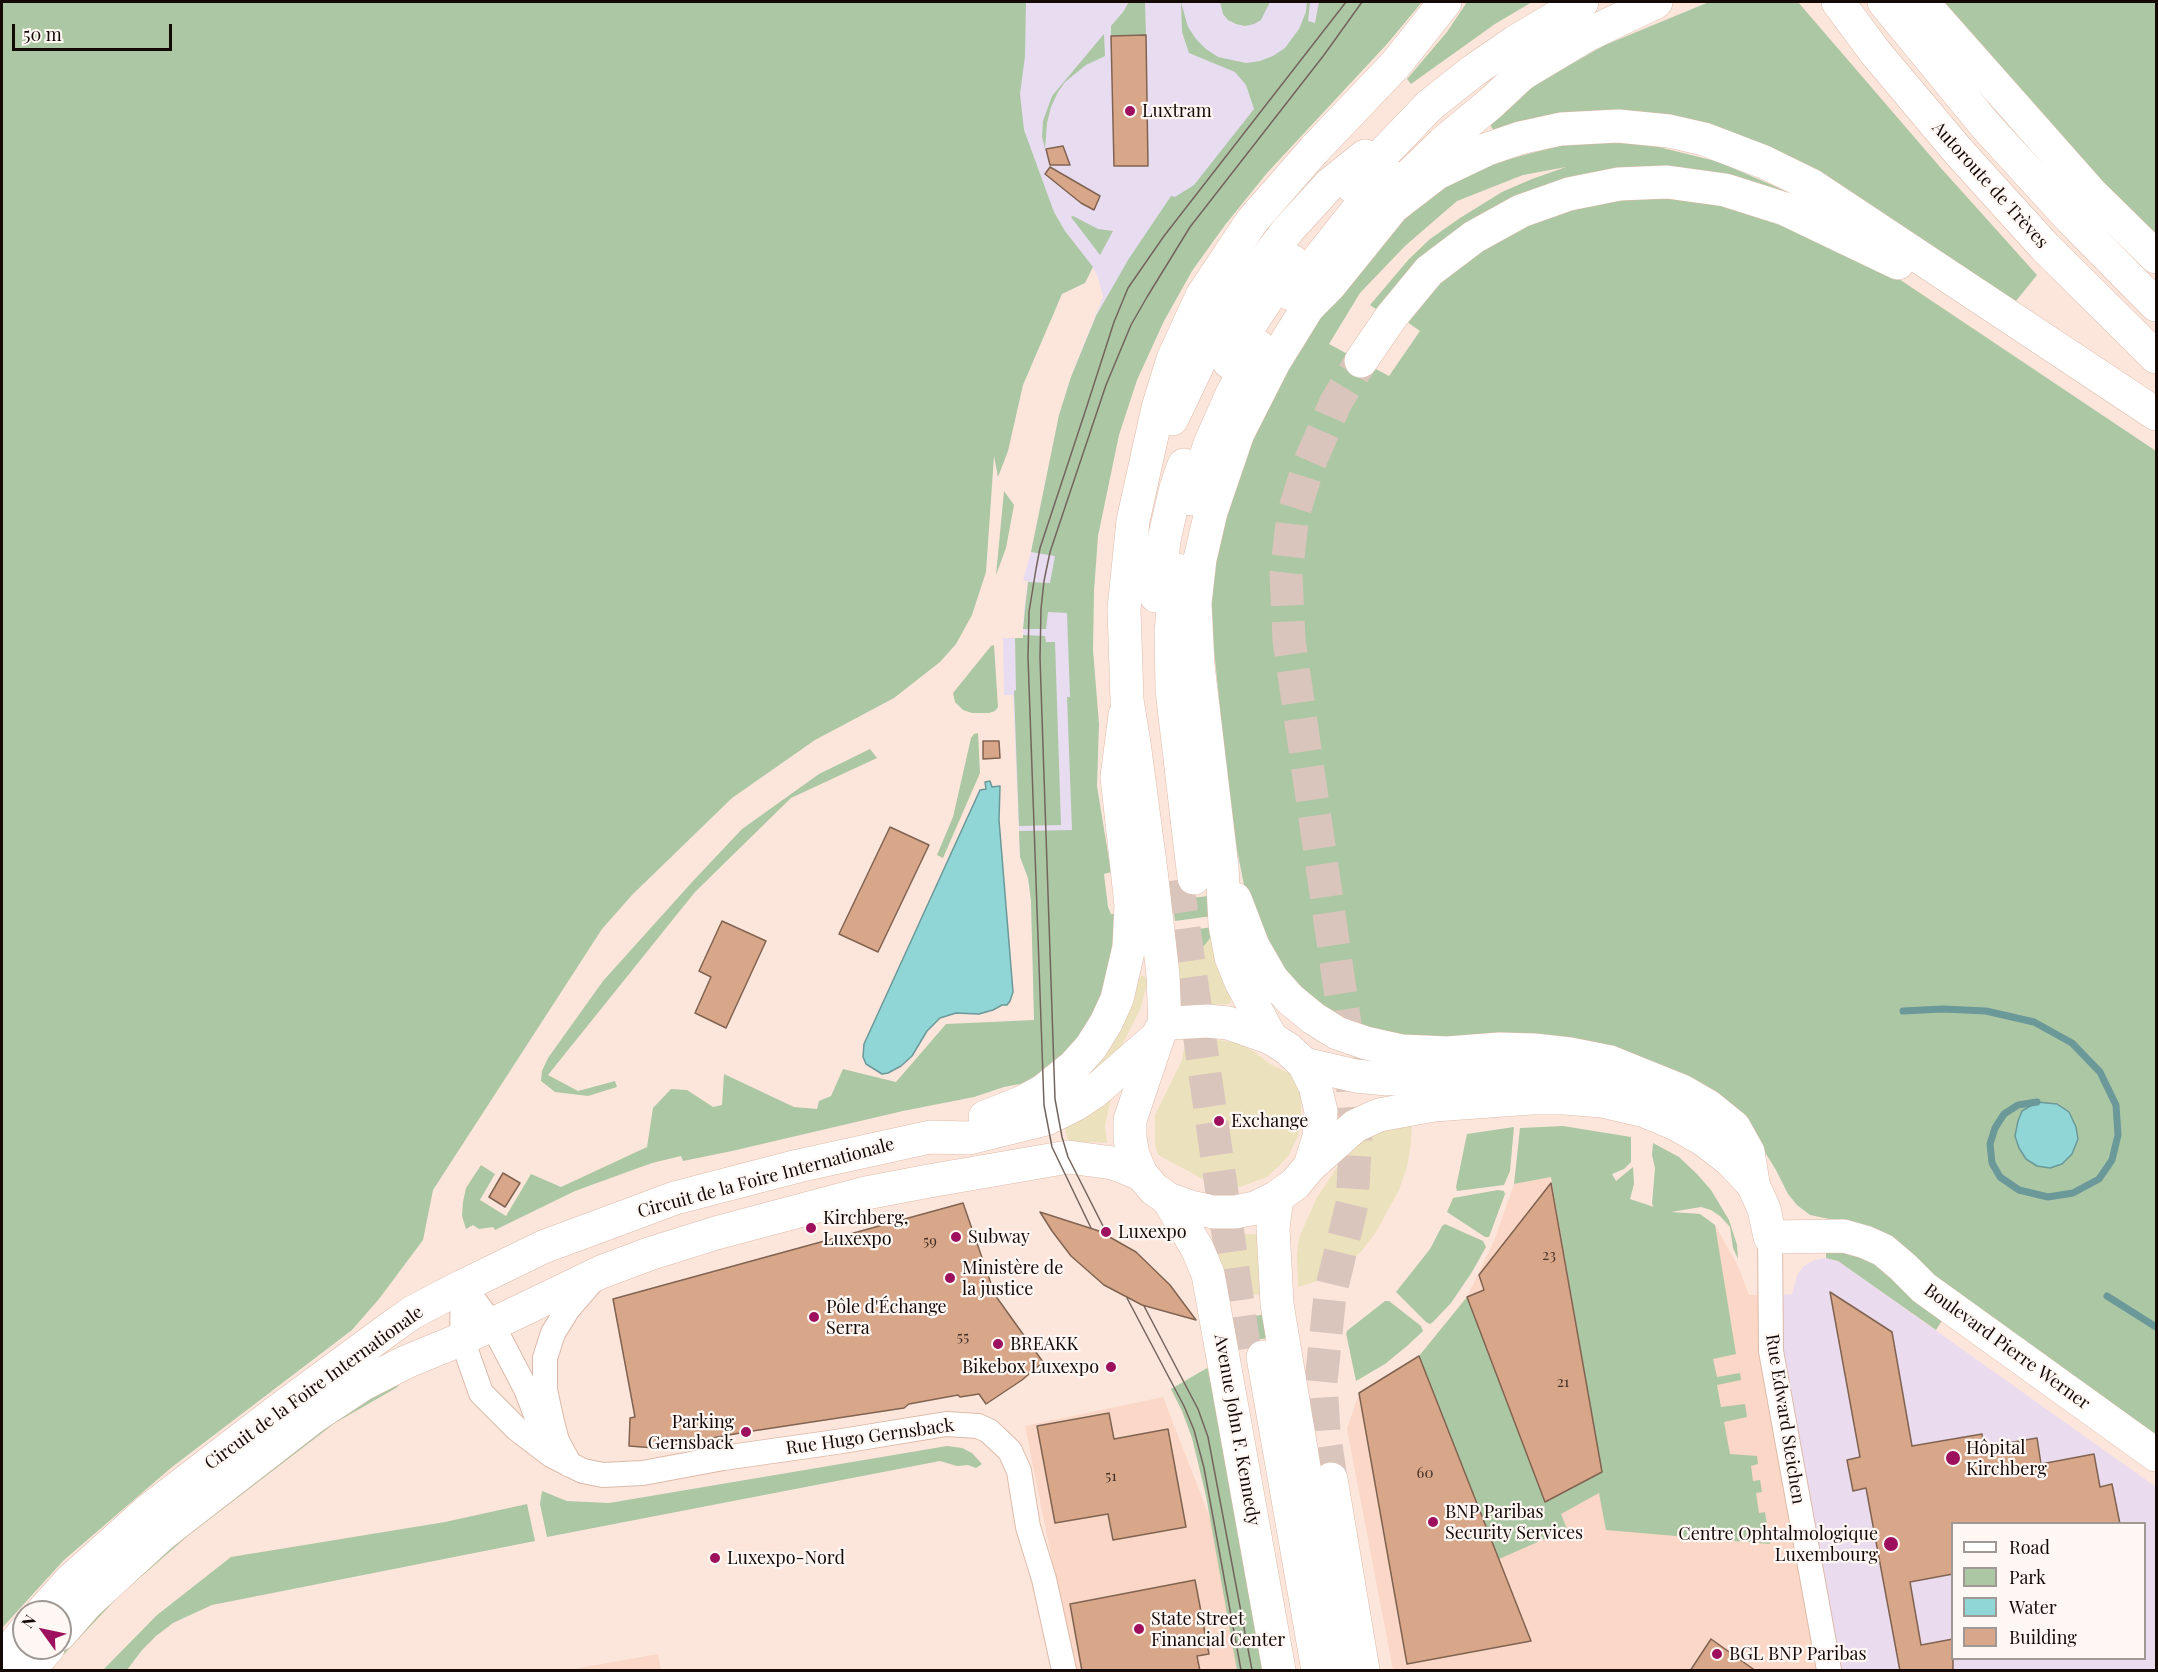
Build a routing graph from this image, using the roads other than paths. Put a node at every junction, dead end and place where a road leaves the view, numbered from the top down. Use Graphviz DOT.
graph roads {
  1 [pos="1445,2"];
  2 [pos="1582,2"];
  3 [pos="1656,2"];
  4 [pos="1838,2"];
  5 [pos="1884,2"];
  6 [pos="1901,2"];
  7 [pos="1922,2"];
  8 [pos="1522,74"];
  9 [pos="1430,105"];
  10 [pos="2157,257"];
  11 [pos="2157,277"];
  12 [pos="2157,305"];
  13 [pos="1308,307"];
  14 [pos="2047,340"];
  15 [pos="2157,357"];
  16 [pos="1361,361"];
  17 [pos="2157,414"];
  18 [pos="1143,480"];
  19 [pos="1127,700"];
  20 [pos="1198,875"];
  21 [pos="1161,1031"];
  22 [pos="1271,1038"];
  23 [pos="1304,1064"];
  24 [pos="930,1137"];
  25 [pos="1310,1166"];
  26 [pos="1141,1174"];
  27 [pos="1753,1183"];
  28 [pos="1277,1197"];
  29 [pos="1168,1199"];
  30 [pos="1770,1237"];
  31 [pos="601,1272"];
  32 [pos="463,1286"];
  33 [pos="492,1324"];
  34 [pos="462,1339"];
  35 [pos="2157,1455"];
  36 [pos="561,1460"];
  37 [pos="1331,1479"];
  38 [pos="53,1600"];
  39 [pos="72,1620"];
  40 [pos="12,1647"];
  41 [pos="2,1660"];
  42 [pos="1064,1671"];
  43 [pos="1279,1671"];
  44 [pos="1302,1671"];
  45 [pos="1318,1671"];
  46 [pos="1341,1671"];
  47 [pos="1363,1671"];
  48 [pos="1829,1671"];
  1 -- 18 [label="main road"];
  2 -- 9 [label="main road"];
  3 -- 8 [label="main road"];
  4 -- 15 [label="main road, Autoroute de Trèves"];
  5 -- 12 [label="main road, Autoroute de Trèves"];
  6 -- 11 [label="main road"];
  7 -- 10 [label="main road"];
  8 -- 13 [label="main road"];
  8 -- 20 [label="main road"];
  9 -- 18 [label="main road"];
  9 -- 20 [label="main road"];
  13 -- 14 [label="main road"];
  13 -- 20 [label="main road"];
  14 -- 16 [label="main road"];
  14 -- 17 [label="main road"];
  18 -- 19 [label="main road"];
  19 -- 21 [label="main road"];
  19 -- 24 [label="main road"];
  20 -- 22 [label="main road"];
  20 -- 27 [label="main road"];
  21 -- 22 [label="main road"];
  21 -- 24 [label="main road, Circuit de la Foire Internationale"];
  21 -- 26 [label="main road"];
  22 -- 23 [label="main road"];
  23 -- 25 [label="main road"];
  23 -- 27 [label="main road"];
  24 -- 32 [label="main road, Circuit de la Foire Internationale"];
  25 -- 27 [label="main road"];
  25 -- 28 [label="main road"];
  26 -- 29 [label="main road"];
  26 -- 31 [label="main road, Circuit de la Foire Internationale"];
  27 -- 30 [label="main road"];
  28 -- 29 [label="main road"];
  28 -- 46 [label="main road"];
  29 -- 43 [label="main road, Avenue John F. Kennedy"];
  30 -- 35 [label="main road, Boulevard Pierre Werner"];
  30 -- 48 [label="street, Rue Edward Steichen"];
  31 -- 33 [label="main road, Circuit de la Foire Internationale"];
  31 -- 36 [label="street"];
  32 -- 33 [label="street"];
  32 -- 34 [label="street, Rue Hugo Gernsback"];
  32 -- 38 [label="main road, Circuit de la Foire Internationale"];
  33 -- 34 [label="main road, Circuit de la Foire Internationale"];
  33 -- 36 [label="street"];
  34 -- 36 [label="street, Rue Hugo Gernsback"];
  34 -- 39 [label="main road, Circuit de la Foire Internationale"];
  36 -- 42 [label="street, Rue Hugo Gernsback"];
  37 -- 47 [label="main road"];
  40 -- 41 [label="main road"];
  44 -- 45 [label="main road"];
}
